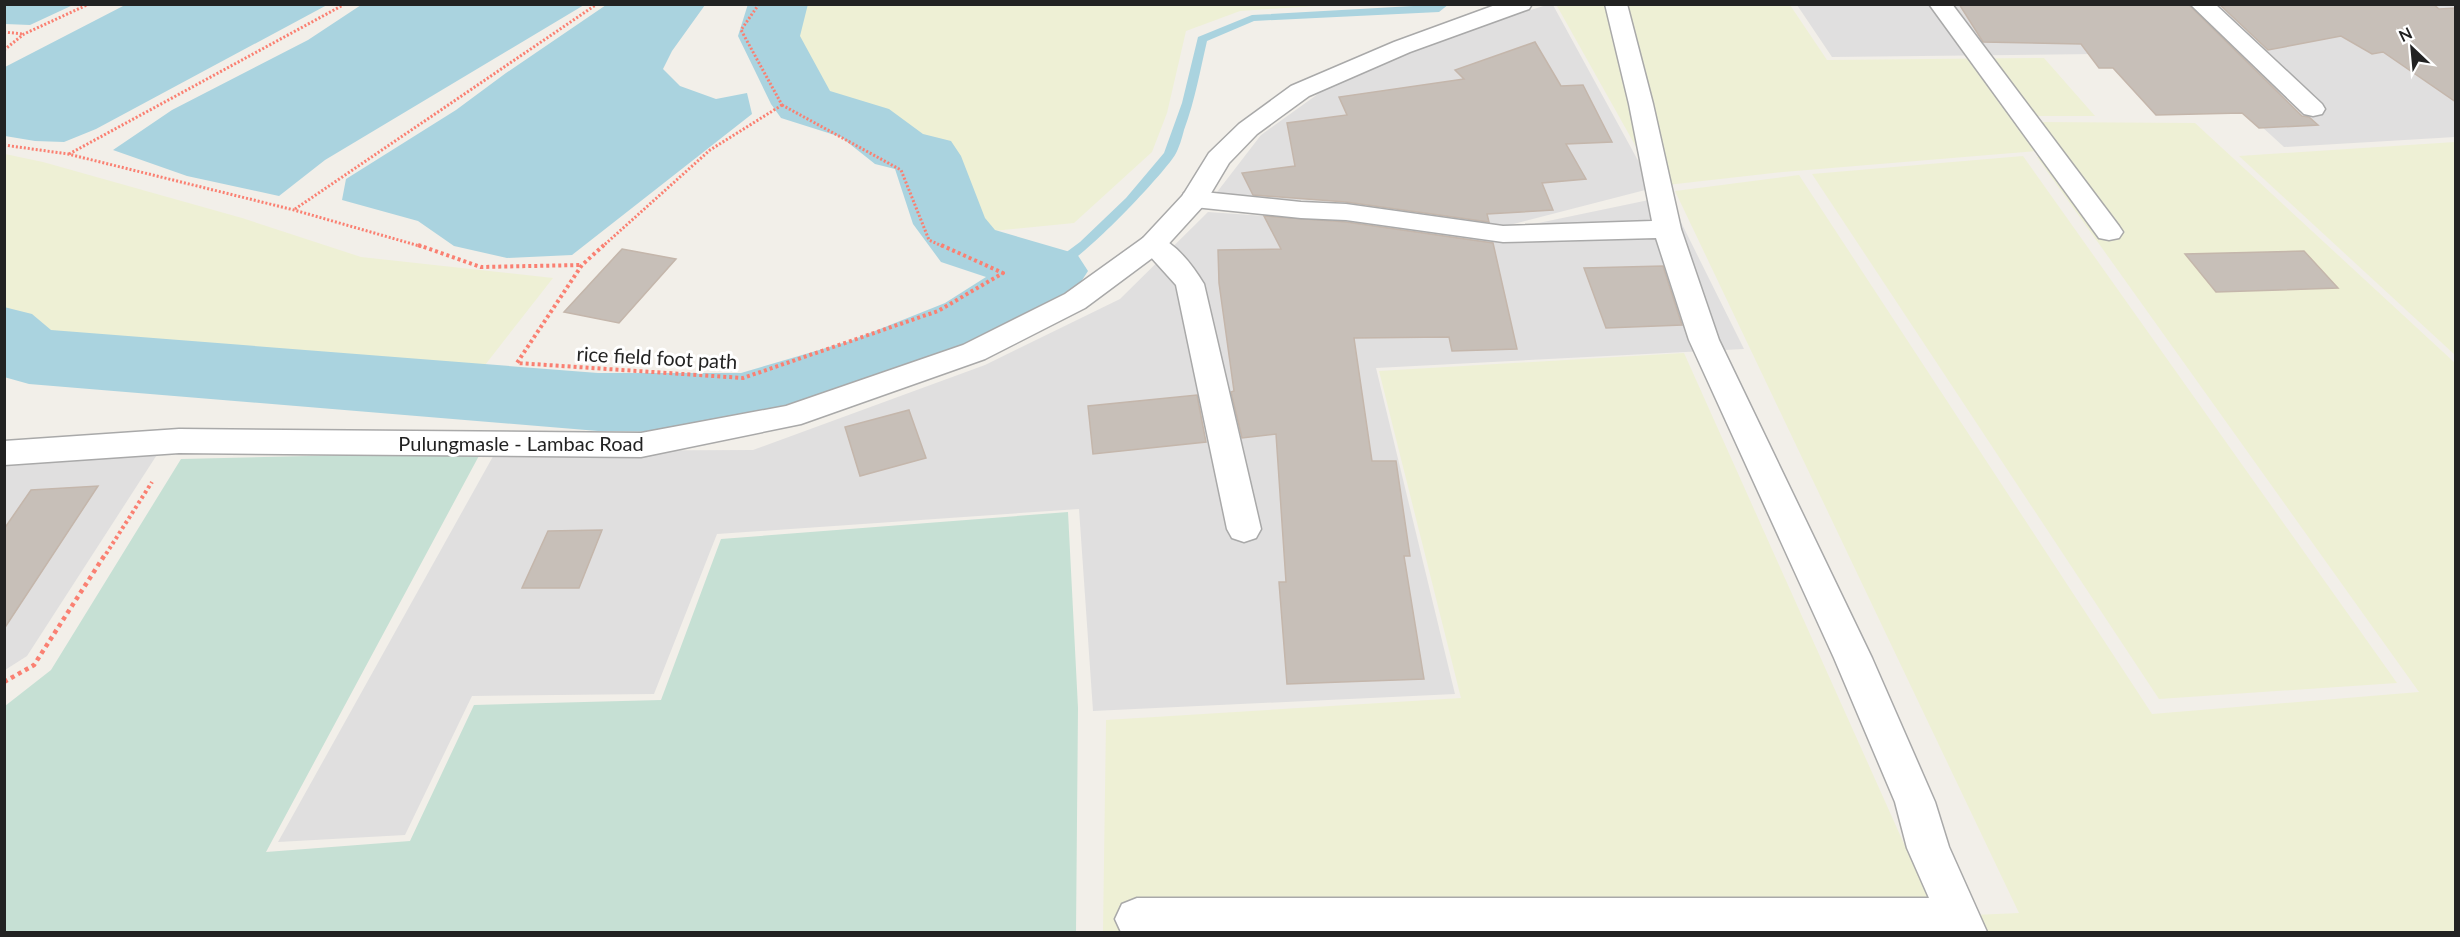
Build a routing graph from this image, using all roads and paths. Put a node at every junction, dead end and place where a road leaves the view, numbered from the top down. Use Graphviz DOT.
graph roads {
  1 [pos="89,4"];
  2 [pos="345,4"];
  3 [pos="597,4"];
  4 [pos="759,4"];
  5 [pos="1521,4"];
  6 [pos="1616,4"];
  7 [pos="1940,4"];
  8 [pos="2201,4"];
  9 [pos="4,32"];
  10 [pos="24,34"];
  11 [pos="4,50"];
  12 [pos="782,105"];
  13 [pos="2313,109"];
  14 [pos="4,145"];
  15 [pos="68,154"];
  16 [pos="1194,199"];
  17 [pos="294,210"];
  18 [pos="1667,229"];
  19 [pos="2109,232"];
  20 [pos="1153,244"];
  21 [pos="582,265"];
  22 [pos="179,441"];
  23 [pos="4,453"];
  24 [pos="1244,529"];
  25 [pos="4,682"];
  26 [pos="1137,919"];
  27 [pos="1962,926"];
  1 -- 10 [label="path"];
  2 -- 15 [label="path"];
  3 -- 17 [label="path"];
  4 -- 12 [label="path"];
  5 -- 16 [label="street, Pulungmasle - Lambac Road"];
  6 -- 18 [label="street"];
  7 -- 19 [label="street"];
  8 -- 13 [label="street"];
  9 -- 10 [label="path"];
  10 -- 11 [label="path"];
  12 -- 21 [label="path, rice field foot path"];
  12 -- 21 [label="path, rice field foot path"];
  14 -- 15 [label="path"];
  15 -- 17 [label="path"];
  16 -- 18 [label="street"];
  16 -- 20 [label="street, Pulungmasle - Lambac Road"];
  17 -- 21 [label="path"];
  18 -- 27 [label="street"];
  20 -- 22 [label="street, Pulungmasle - Lambac Road"];
  20 -- 24 [label="street"];
  22 -- 23 [label="street, Pulungmasle - Lambac Road"];
  22 -- 25 [label="path"];
  26 -- 27 [label="street"];
}
